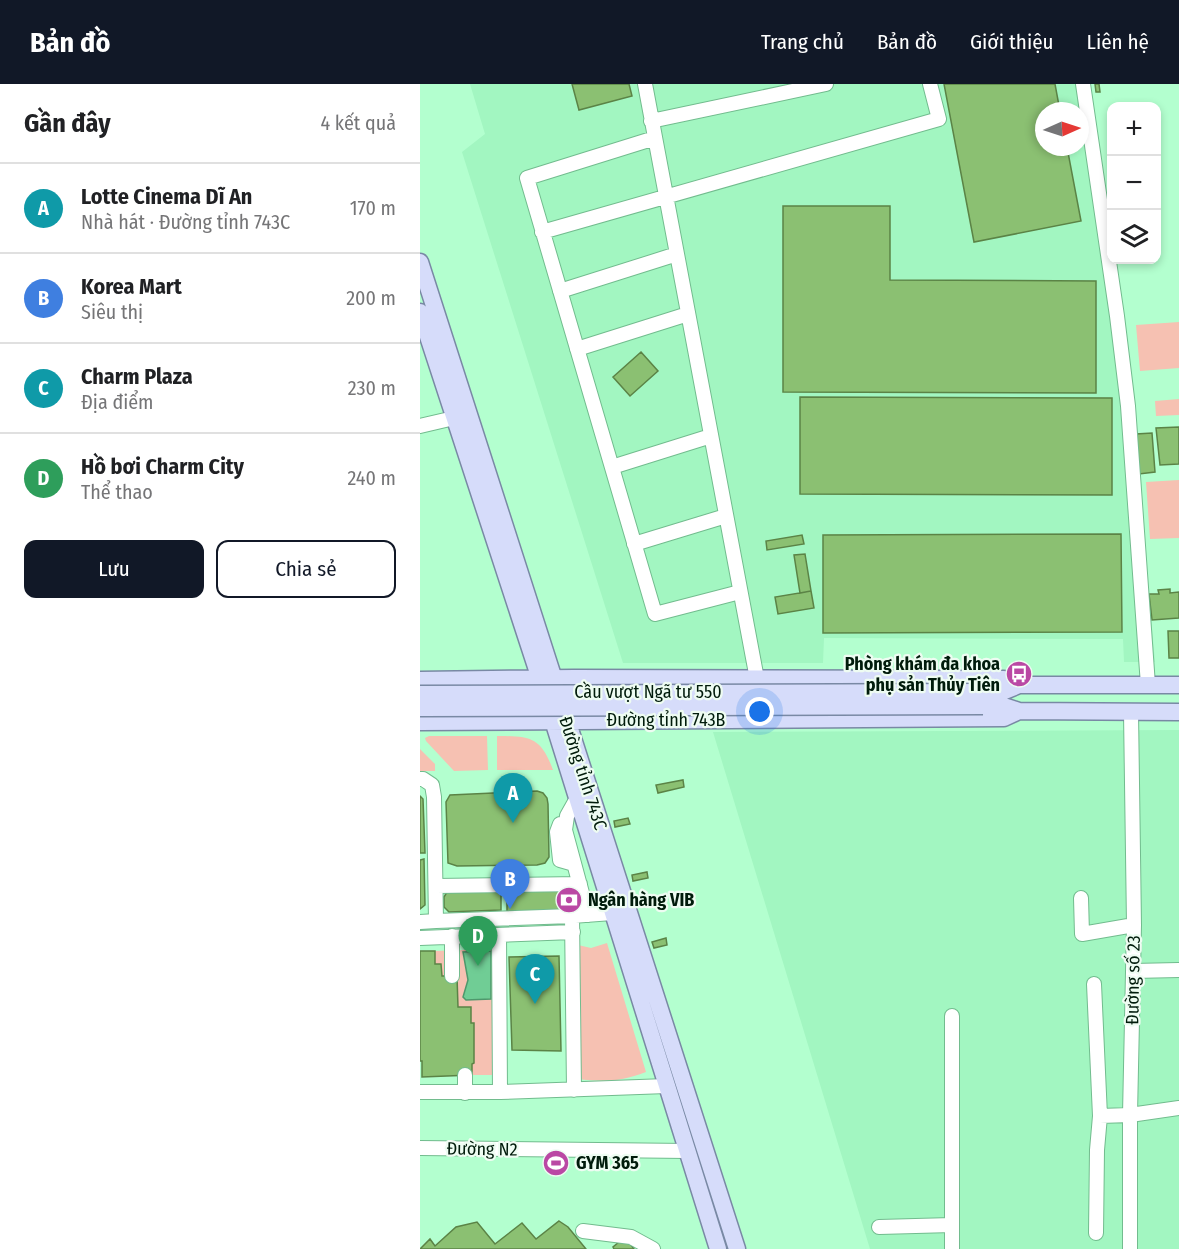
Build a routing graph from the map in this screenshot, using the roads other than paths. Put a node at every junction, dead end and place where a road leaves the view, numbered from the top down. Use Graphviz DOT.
graph roads {
  1 [pos="645,84"];
  2 [pos="826,84"];
  3 [pos="930,84"];
  4 [pos="1083,84"];
  5 [pos="651,121"];
  6 [pos="655,138"];
  7 [pos="666,197"];
  8 [pos="542,232"];
  9 [pos="677,254"];
  10 [pos="420,262"];
  11 [pos="560,291"];
  12 [pos="420,312"];
  13 [pos="688,314"];
  14 [pos="577,348"];
  15 [pos="420,426"];
  16 [pos="462,426"];
  17 [pos="711,436"];
  18 [pos="612,467"];
  19 [pos="726,516"];
  20 [pos="634,544"];
  21 [pos="740,592"];
  22 [pos="546,679"];
  23 [pos="420,680"];
  24 [pos="757,680"];
  25 [pos="1019,685"];
  26 [pos="1148,685"];
  27 [pos="1179,685"];
  28 [pos="420,694"];
  29 [pos="983,699"];
  30 [pos="420,708"];
  31 [pos="1019,711"];
  32 [pos="1131,712"];
  33 [pos="1179,712"];
  34 [pos="559,721"];
  35 [pos="420,722"];
  36 [pos="420,779"];
  37 [pos="576,800"];
  38 [pos="567,816"];
  39 [pos="574,864"];
  40 [pos="580,884"];
  41 [pos="436,886"];
  42 [pos="1081,898"];
  43 [pos="619,910"];
  44 [pos="588,915"];
  45 [pos="572,916"];
  46 [pos="436,921"];
  47 [pos="420,922"];
  48 [pos="1134,925"];
  49 [pos="573,932"];
  50 [pos="499,934"];
  51 [pos="452,936"];
  52 [pos="420,938"];
  53 [pos="1179,970"];
  54 [pos="1133,971"];
  55 [pos="452,976"];
  56 [pos="1094,984"];
  57 [pos="952,1016"];
  58 [pos="465,1076"];
  59 [pos="667,1086"];
  60 [pos="574,1090"];
  61 [pos="420,1092"];
  62 [pos="500,1092"];
  63 [pos="465,1093"];
  64 [pos="1179,1108"];
  65 [pos="1130,1115"];
  66 [pos="1100,1116"];
  67 [pos="420,1148"];
  68 [pos="696,1148"];
  69 [pos="952,1225"];
  70 [pos="879,1227"];
  71 [pos="583,1231"];
  72 [pos="1096,1233"];
  73 [pos="653,1249"];
  74 [pos="718,1249"];
  75 [pos="737,1249"];
  76 [pos="952,1249"];
  77 [pos="1130,1249"];
  1 -- 5 [label="street"];
  2 -- 5 [label="street"];
  3 -- 7 [label="street"];
  4 -- 26 [label="street"];
  5 -- 6 [label="street"];
  6 -- 7 [label="street"];
  6 -- 8 [label="street"];
  7 -- 8 [label="street"];
  7 -- 9 [label="street"];
  8 -- 11 [label="street"];
  9 -- 11 [label="street"];
  9 -- 13 [label="street"];
  10 -- 16 [label="main road, Đường tỉnh 743C"];
  11 -- 14 [label="street"];
  12 -- 16 [label="main road, Đường tỉnh 743C"];
  13 -- 14 [label="street"];
  13 -- 17 [label="street"];
  14 -- 18 [label="street"];
  15 -- 16 [label="street"];
  16 -- 22 [label="main road, Đường tỉnh 743C"];
  17 -- 18 [label="street"];
  17 -- 19 [label="street"];
  18 -- 20 [label="street"];
  19 -- 20 [label="street"];
  19 -- 21 [label="street"];
  20 -- 21 [label="street"];
  21 -- 24 [label="street"];
  22 -- 23 [label="main road"];
  22 -- 24 [label="main road"];
  22 -- 34 [label="main road, Đường tỉnh 743C"];
  24 -- 25 [label="main road"];
  25 -- 26 [label="main road"];
  25 -- 29 [label="main road"];
  26 -- 27 [label="main road"];
  28 -- 29 [label="main road, Cầu vượt Ngã tư 550, bridge"];
  29 -- 30 [label="main road, Cầu vượt Ngã tư 550, bridge"];
  29 -- 31 [label="main road, Đường tỉnh 743B"];
  31 -- 32 [label="main road, Đường tỉnh 743B"];
  31 -- 34 [label="main road, Đường tỉnh 743B"];
  32 -- 33 [label="main road, Đường tỉnh 743B"];
  32 -- 48 [label="street, Đường số 23"];
  34 -- 35 [label="main road, Đường tỉnh 743B"];
  34 -- 37 [label="main road, Đường tỉnh 743C"];
  34 -- 43 [label="main road, Đường tỉnh 743C"];
  36 -- 41 [label="street"];
  37 -- 38 [label="street"];
  37 -- 43 [label="main road, Đường tỉnh 743C"];
  38 -- 39 [label="street"];
  38 -- 39 [label="street"];
  39 -- 40 [label="street"];
  40 -- 41 [label="street"];
  40 -- 44 [label="street"];
  41 -- 46 [label="street"];
  42 -- 48 [label="street"];
  43 -- 44 [label="street"];
  43 -- 59 [label="main road, Đường tỉnh 743C"];
  43 -- 68 [label="main road, Đường tỉnh 743C"];
  44 -- 45 [label="street"];
  45 -- 46 [label="street"];
  45 -- 49 [label="street"];
  46 -- 47 [label="street"];
  48 -- 54 [label="street, Đường số 23"];
  49 -- 50 [label="street"];
  49 -- 60 [label="street"];
  50 -- 51 [label="street"];
  50 -- 62 [label="street"];
  51 -- 52 [label="street"];
  51 -- 55 [label="street"];
  53 -- 54 [label="street"];
  54 -- 65 [label="street, Đường số 23"];
  56 -- 66 [label="street"];
  57 -- 69 [label="street"];
  58 -- 63 [label="street"];
  59 -- 60 [label="street"];
  59 -- 68 [label="main road, Đường tỉnh 743C"];
  60 -- 62 [label="street"];
  61 -- 63 [label="street"];
  62 -- 63 [label="street"];
  64 -- 65 [label="street"];
  65 -- 66 [label="street"];
  65 -- 77 [label="street, Đường số 23"];
  66 -- 72 [label="street"];
  67 -- 68 [label="street, Đường N2"];
  68 -- 74 [label="main road, Đường tỉnh 743C"];
  68 -- 75 [label="main road, Đường tỉnh 743C"];
  69 -- 70 [label="street"];
  69 -- 76 [label="street"];
  71 -- 73 [label="street"];
}
